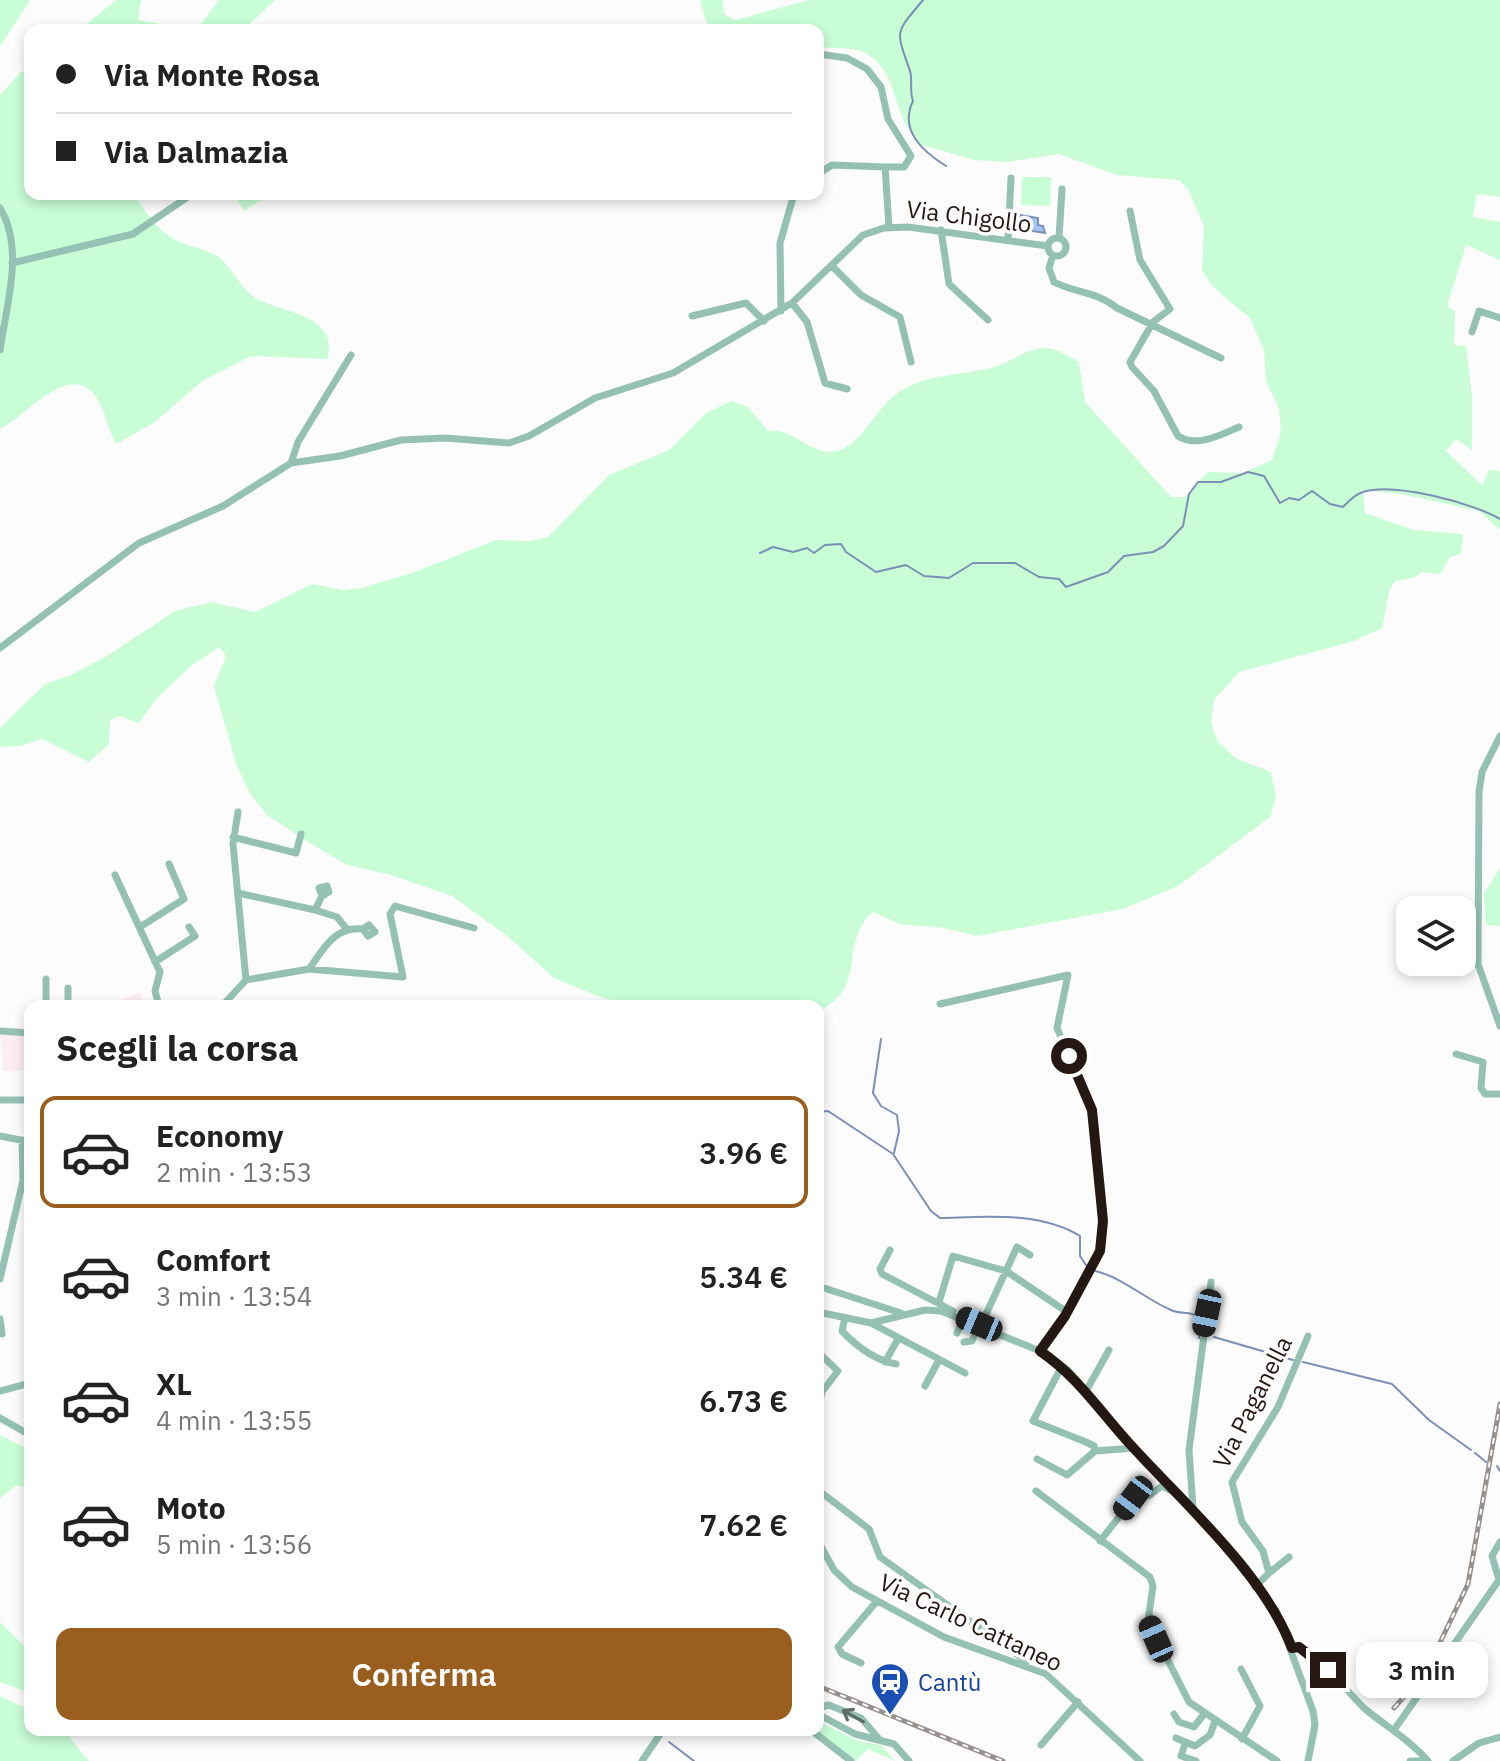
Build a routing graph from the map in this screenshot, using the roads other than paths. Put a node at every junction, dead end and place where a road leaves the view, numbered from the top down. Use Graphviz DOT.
graph roads {
  1 [pos="824,55"];
  2 [pos="885,167"];
  3 [pos="824,170"];
  4 [pos="1011,178"];
  5 [pos="1062,189"];
  6 [pos="183,200"];
  7 [pos="792,200"];
  8 [pos="0,208"];
  9 [pos="1130,211"];
  10 [pos="887,228"];
  11 [pos="941,230"];
  12 [pos="1059,238"];
  13 [pos="1008,240"];
  14 [pos="1048,246"];
  15 [pos="1053,255"];
  16 [pos="12,263"];
  17 [pos="833,267"];
  18 [pos="792,303"];
  19 [pos="781,311"];
  20 [pos="692,316"];
  21 [pos="1500,318"];
  22 [pos="988,320"];
  23 [pos="764,321"];
  24 [pos="1153,322"];
  25 [pos="1472,332"];
  26 [pos="0,350"];
  27 [pos="351,355"];
  28 [pos="1221,358"];
  29 [pos="911,362"];
  30 [pos="847,389"];
  31 [pos="1239,427"];
  32 [pos="291,463"];
  33 [pos="0,648"];
  34 [pos="1500,736"];
  35 [pos="238,812"];
  36 [pos="301,834"];
  37 [pos="233,837"];
  38 [pos="169,864"];
  39 [pos="115,875"];
  40 [pos="238,893"];
  41 [pos="322,896"];
  42 [pos="315,910"];
  43 [pos="140,927"];
  44 [pos="189,927"];
  45 [pos="346,928"];
  46 [pos="474,928"];
  47 [pos="363,929"];
  48 [pos="155,962"];
  49 [pos="309,969"];
  50 [pos="46,979"];
  51 [pos="246,980"];
  52 [pos="68,988"];
  53 [pos="46,1000"];
  54 [pos="68,1000"];
  55 [pos="157,1000"];
  56 [pos="228,1000"];
  57 [pos="940,1004"];
  58 [pos="1500,1026"];
  59 [pos="0,1031"];
  60 [pos="24,1033"];
  61 [pos="1456,1054"];
  62 [pos="1500,1094"];
  63 [pos="0,1100"];
  64 [pos="24,1100"];
  65 [pos="0,1136"];
  66 [pos="24,1141"];
  67 [pos="24,1167"];
  68 [pos="952,1244"];
  69 [pos="890,1250"];
  70 [pos="1030,1255"];
  71 [pos="953,1256"];
  72 [pos="1006,1271"];
  73 [pos="0,1279"];
  74 [pos="1211,1282"];
  75 [pos="824,1288"];
  76 [pos="939,1302"];
  77 [pos="1067,1312"];
  78 [pos="824,1313"];
  79 [pos="903,1314"];
  80 [pos="961,1316"];
  81 [pos="845,1318"];
  82 [pos="0,1319"];
  83 [pos="871,1323"];
  84 [pos="980,1324"];
  85 [pos="957,1333"];
  86 [pos="2,1334"];
  87 [pos="1308,1336"];
  88 [pos="898,1339"];
  89 [pos="964,1342"];
  90 [pos="1109,1350"];
  91 [pos="1040,1351"];
  92 [pos="824,1358"];
  93 [pos="939,1360"];
  94 [pos="885,1362"];
  95 [pos="896,1364"];
  96 [pos="1062,1366"];
  97 [pos="965,1373"];
  98 [pos="24,1385"];
  99 [pos="925,1386"];
  100 [pos="824,1389"];
  101 [pos="0,1391"];
  102 [pos="1086,1391"];
  103 [pos="1,1420"];
  104 [pos="24,1432"];
  105 [pos="1134,1448"];
  106 [pos="1095,1451"];
  107 [pos="1037,1459"];
  108 [pos="1036,1491"];
  109 [pos="824,1495"];
  110 [pos="1185,1499"];
  111 [pos="1193,1508"];
  112 [pos="1100,1541"];
  113 [pos="1500,1542"];
  114 [pos="1289,1557"];
  115 [pos="824,1558"];
  116 [pos="1269,1573"];
  117 [pos="1255,1587"];
  118 [pos="877,1601"];
  119 [pos="1292,1648"];
  120 [pos="861,1663"];
  121 [pos="1025,1666"];
  122 [pos="1241,1669"];
  123 [pos="1078,1702"];
  124 [pos="824,1708"];
  125 [pos="1174,1714"];
  126 [pos="1204,1714"];
  127 [pos="824,1715"];
  128 [pos="1215,1721"];
  129 [pos="1394,1730"];
  130 [pos="659,1736"];
  131 [pos="819,1736"];
  132 [pos="1500,1737"];
  133 [pos="1176,1738"];
  134 [pos="1242,1739"];
  135 [pos="881,1740"];
  136 [pos="1185,1744"];
  137 [pos="1041,1745"];
  138 [pos="642,1761"];
  139 [pos="851,1761"];
  140 [pos="909,1761"];
  141 [pos="1140,1761"];
  142 [pos="1196,1761"];
  143 [pos="1277,1761"];
  144 [pos="1308,1761"];
  145 [pos="1410,1761"];
  146 [pos="1421,1761"];
  147 [pos="1428,1761"];
  148 [pos="1453,1761"];
  1 -- 2 [label="street, Via Chigollo"];
  2 -- 3 [label="street"];
  2 -- 10 [label="street"];
  4 -- 13 [label="street"];
  5 -- 12 [label="street"];
  6 -- 16 [label="street"];
  7 -- 19 [label="street"];
  8 -- 16 [label="street"];
  9 -- 24 [label="street"];
  10 -- 11 [label="street, Via Chigollo"];
  10 -- 17 [label="street"];
  11 -- 13 [label="street, Via Chigollo"];
  11 -- 22 [label="street"];
  12 -- 14 [label="street"];
  12 -- 15 [label="street"];
  13 -- 14 [label="street, Via Chigollo"];
  14 -- 15 [label="street"];
  15 -- 24 [label="street, Via Chigollo"];
  16 -- 26 [label="street"];
  17 -- 18 [label="street"];
  17 -- 29 [label="street"];
  18 -- 19 [label="street"];
  18 -- 30 [label="street"];
  19 -- 23 [label="street"];
  20 -- 23 [label="street"];
  21 -- 25 [label="street"];
  23 -- 32 [label="street"];
  24 -- 28 [label="street, Via Chigollo"];
  24 -- 31 [label="street"];
  27 -- 32 [label="street"];
  32 -- 33 [label="street"];
  34 -- 58 [label="street"];
  35 -- 37 [label="street"];
  36 -- 37 [label="street"];
  37 -- 40 [label="street"];
  38 -- 43 [label="street"];
  39 -- 43 [label="street"];
  40 -- 42 [label="street"];
  40 -- 51 [label="street"];
  41 -- 42 [label="street"];
  42 -- 45 [label="street"];
  43 -- 48 [label="street"];
  44 -- 48 [label="street"];
  45 -- 47 [label="street"];
  45 -- 49 [label="street"];
  46 -- 49 [label="street"];
  48 -- 55 [label="street"];
  49 -- 51 [label="street"];
  50 -- 53 [label="street"];
  51 -- 56 [label="street"];
  52 -- 54 [label="street"];
  57 -- 77 [label="street"];
  59 -- 60 [label="street"];
  61 -- 62 [label="street"];
  63 -- 64 [label="street"];
  65 -- 66 [label="street"];
  67 -- 73 [label="street"];
  68 -- 71 [label="street"];
  69 -- 76 [label="street"];
  70 -- 72 [label="street"];
  71 -- 72 [label="street"];
  71 -- 76 [label="street"];
  72 -- 77 [label="street"];
  72 -- 84 [label="street"];
  74 -- 111 [label="street"];
  75 -- 79 [label="street"];
  76 -- 80 [label="street"];
  77 -- 91 [label="street"];
  78 -- 81 [label="street"];
  79 -- 80 [label="street"];
  79 -- 83 [label="street"];
  80 -- 84 [label="street"];
  80 -- 85 [label="street"];
  81 -- 83 [label="street"];
  81 -- 94 [label="street"];
  82 -- 86 [label="street"];
  83 -- 88 [label="street"];
  84 -- 89 [label="street"];
  84 -- 91 [label="street"];
  87 -- 116 [label="street, Via Paganella"];
  88 -- 93 [label="street"];
  88 -- 94 [label="street"];
  90 -- 102 [label="street"];
  91 -- 96 [label="street"];
  92 -- 100 [label="street"];
  93 -- 97 [label="street"];
  93 -- 99 [label="street"];
  94 -- 95 [label="street"];
  96 -- 102 [label="street"];
  96 -- 106 [label="street"];
  98 -- 101 [label="street"];
  102 -- 105 [label="street"];
  103 -- 104 [label="street"];
  105 -- 106 [label="street"];
  105 -- 110 [label="street"];
  106 -- 107 [label="street"];
  108 -- 112 [label="street"];
  109 -- 121 [label="street"];
  110 -- 111 [label="street"];
  110 -- 112 [label="street"];
  111 -- 117 [label="street"];
  112 -- 126 [label="street"];
  113 -- 129 [label="street"];
  114 -- 116 [label="street"];
  115 -- 118 [label="street, Via Carlo Cattaneo"];
  116 -- 117 [label="street"];
  117 -- 119 [label="street"];
  118 -- 120 [label="street"];
  118 -- 121 [label="street, Via Carlo Cattaneo"];
  119 -- 129 [label="street"];
  119 -- 144 [label="street"];
  121 -- 123 [label="street, Via Carlo Cattaneo"];
  122 -- 134 [label="street"];
  123 -- 137 [label="street"];
  123 -- 141 [label="street, Via Carlo Cattaneo"];
  135 -- 124 [label="street, one-way"];
  125 -- 126 [label="street"];
  126 -- 128 [label="street"];
  127 -- 135 [label="street"];
  128 -- 134 [label="street"];
  128 -- 136 [label="street"];
  129 -- 147 [label="street"];
  130 -- 138 [label="street"];
  131 -- 139 [label="street"];
  132 -- 148 [label="street"];
  133 -- 136 [label="street"];
  134 -- 143 [label="street"];
  135 -- 140 [label="street"];
  136 -- 142 [label="street"];
  145 -- 146 [label="street"];
}
